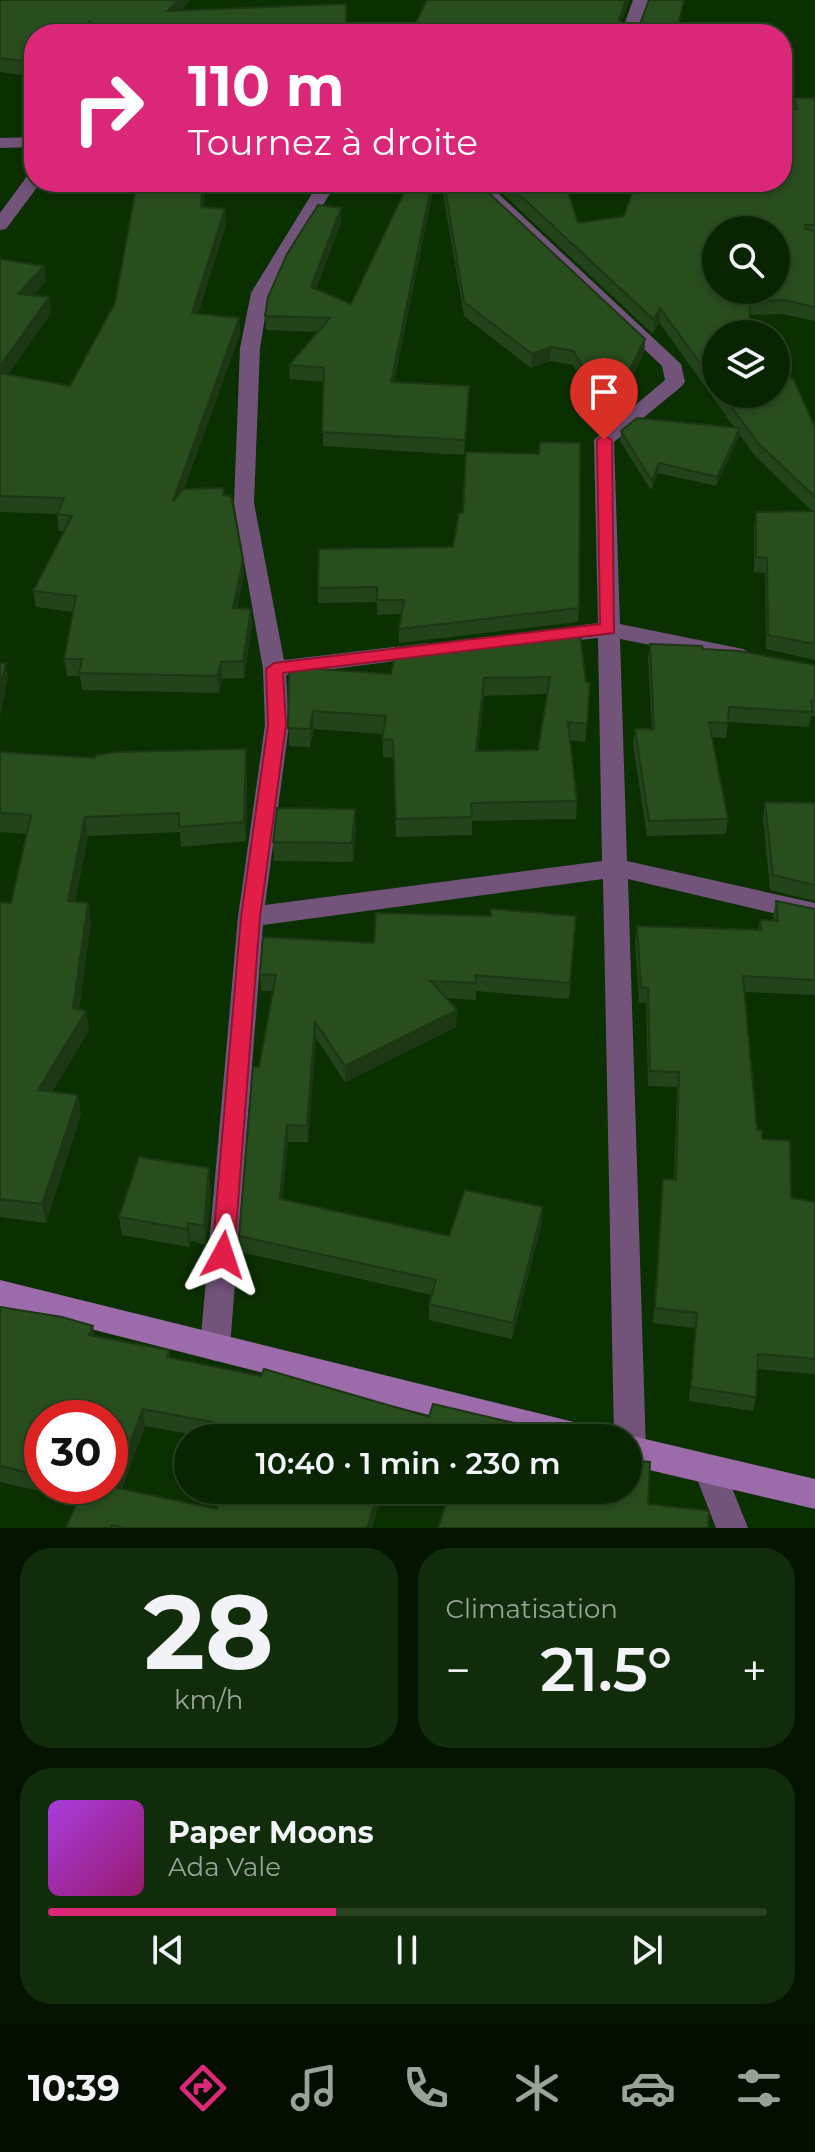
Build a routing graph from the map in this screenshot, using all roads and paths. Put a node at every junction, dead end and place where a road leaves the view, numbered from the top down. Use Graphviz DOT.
graph roads {
  1 [pos="641,0"];
  2 [pos="633,24"];
  3 [pos="815,103"];
  4 [pos="792,104"];
  5 [pos="24,142"];
  6 [pos="0,143"];
  7 [pos="24,192"];
  8 [pos="322,192"];
  9 [pos="487,192"];
  10 [pos="0,225"];
  11 [pos="608,629"];
  12 [pos="532,638"];
  13 [pos="456,647"];
  14 [pos="771,661"];
  15 [pos="274,669"];
  16 [pos="618,868"];
  17 [pos="815,913"];
  18 [pos="251,917"];
  19 [pos="0,1293"];
  20 [pos="215,1347"];
  21 [pos="522,1424"];
  22 [pos="628,1424"];
  23 [pos="642,1454"];
  24 [pos="710,1471"];
  25 [pos="815,1494"];
  26 [pos="732,1528"];
  1 -- 2 [label="street"];
  3 -- 4 [label="street"];
  5 -- 6 [label="street"];
  7 -- 10 [label="street"];
  8 -- 15 [label="street"];
  9 -- 11 [label="street"];
  11 -- 12 [label="street"];
  11 -- 14 [label="street"];
  11 -- 16 [label="street"];
  13 -- 15 [label="street"];
  15 -- 18 [label="street"];
  16 -- 17 [label="street"];
  16 -- 18 [label="street"];
  16 -- 22 [label="street"];
  18 -- 20 [label="street"];
  19 -- 20 [label="main road"];
  20 -- 21 [label="main road"];
  23 -- 24 [label="main road"];
  24 -- 25 [label="main road"];
  24 -- 26 [label="street"];
}
